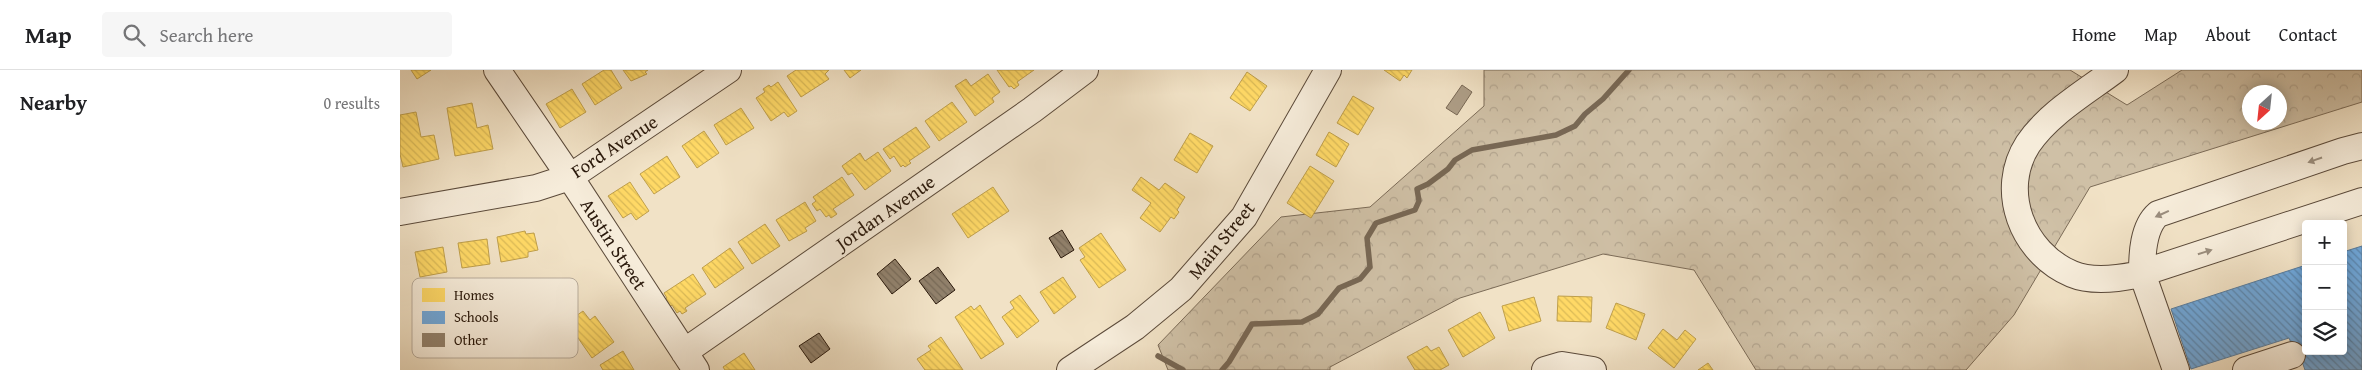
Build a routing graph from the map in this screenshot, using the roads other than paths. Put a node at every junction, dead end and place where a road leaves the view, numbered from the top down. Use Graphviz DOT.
graph roads {
  1 [pos="497,70"];
  2 [pos="728,70"];
  3 [pos="1085,70"];
  4 [pos="1328,70"];
  5 [pos="2116,70"];
  6 [pos="2362,146"];
  7 [pos="570,177"];
  8 [pos="2362,201"];
  9 [pos="400,212"];
  10 [pos="2142,273"];
  11 [pos="2292,355"];
  12 [pos="690,361"];
  13 [pos="1070,370"];
  14 [pos="1545,370"];
  15 [pos="1593,370"];
  16 [pos="2176,370"];
  17 [pos="2246,370"];
  1 -- 7 [label="street, Austin Street"];
  2 -- 7 [label="street, Ford Avenue"];
  3 -- 12 [label="street, Jordan Avenue"];
  4 -- 13 [label="street, Main Street"];
  5 -- 10 [label="street"];
  6 -- 10 [label="street, one-way"];
  7 -- 9 [label="street, Ford Avenue"];
  7 -- 12 [label="street, Austin Street"];
  10 -- 8 [label="street, one-way"];
  10 -- 16 [label="street"];
  11 -- 17 [label="street"];
  14 -- 15 [label="street"];
}
